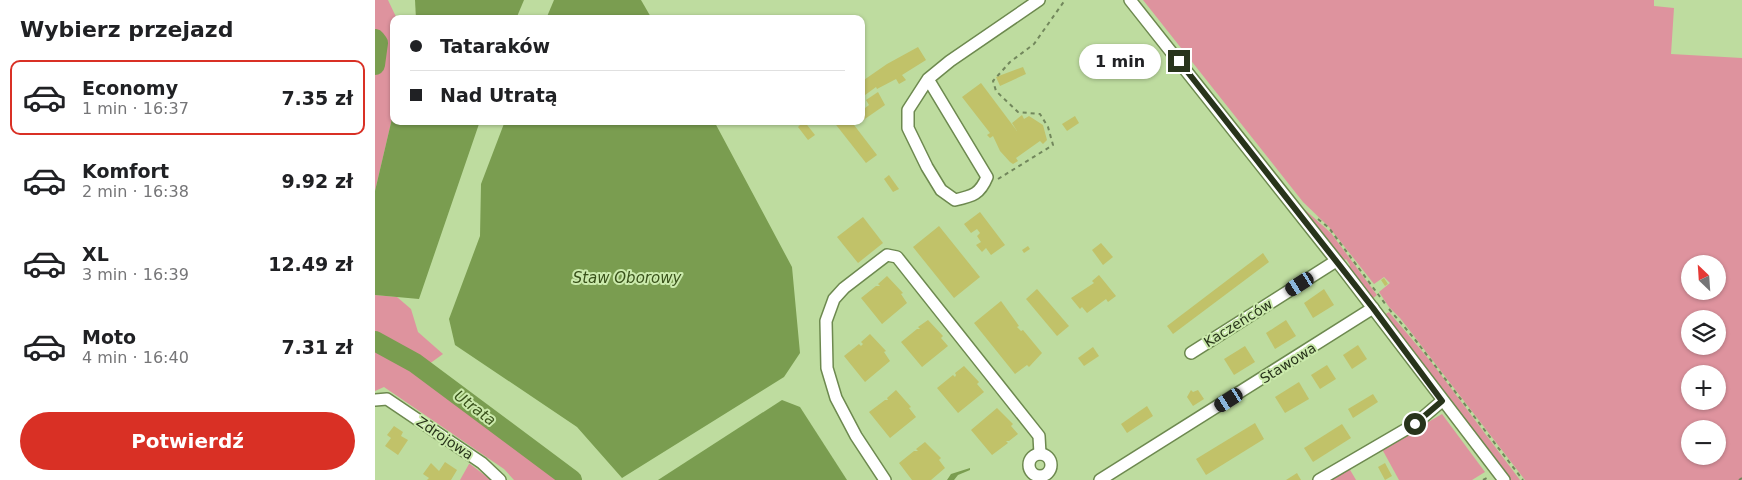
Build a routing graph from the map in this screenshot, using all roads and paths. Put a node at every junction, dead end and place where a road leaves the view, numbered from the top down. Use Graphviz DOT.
graph roads {
  1 [pos="1039,0"];
  2 [pos="1065,0"];
  3 [pos="1130,0"];
  4 [pos="928,79"];
  5 [pos="998,179"];
  6 [pos="1337,261"];
  7 [pos="1373,308"];
  8 [pos="1191,353"];
  9 [pos="375,400"];
  10 [pos="1442,401"];
  11 [pos="1040,454"];
  12 [pos="1029,477"];
  13 [pos="1046,478"];
  14 [pos="500,480"];
  15 [pos="885,480"];
  16 [pos="1100,480"];
  17 [pos="1319,480"];
  18 [pos="1504,480"];
  1 -- 4 [label="street"];
  2 -- 5 [label="path"];
  3 -- 6 [label="street"];
  4 -- 4 [label="street"];
  6 -- 7 [label="street"];
  6 -- 8 [label="street, Kaczeńców"];
  7 -- 10 [label="street"];
  7 -- 16 [label="street, Stawowa"];
  9 -- 14 [label="street, Zdrojowa"];
  10 -- 17 [label="street"];
  10 -- 18 [label="street"];
  11 -- 12 [label="street"];
  11 -- 13 [label="street"];
  11 -- 15 [label="street"];
  12 -- 13 [label="street"];
}
